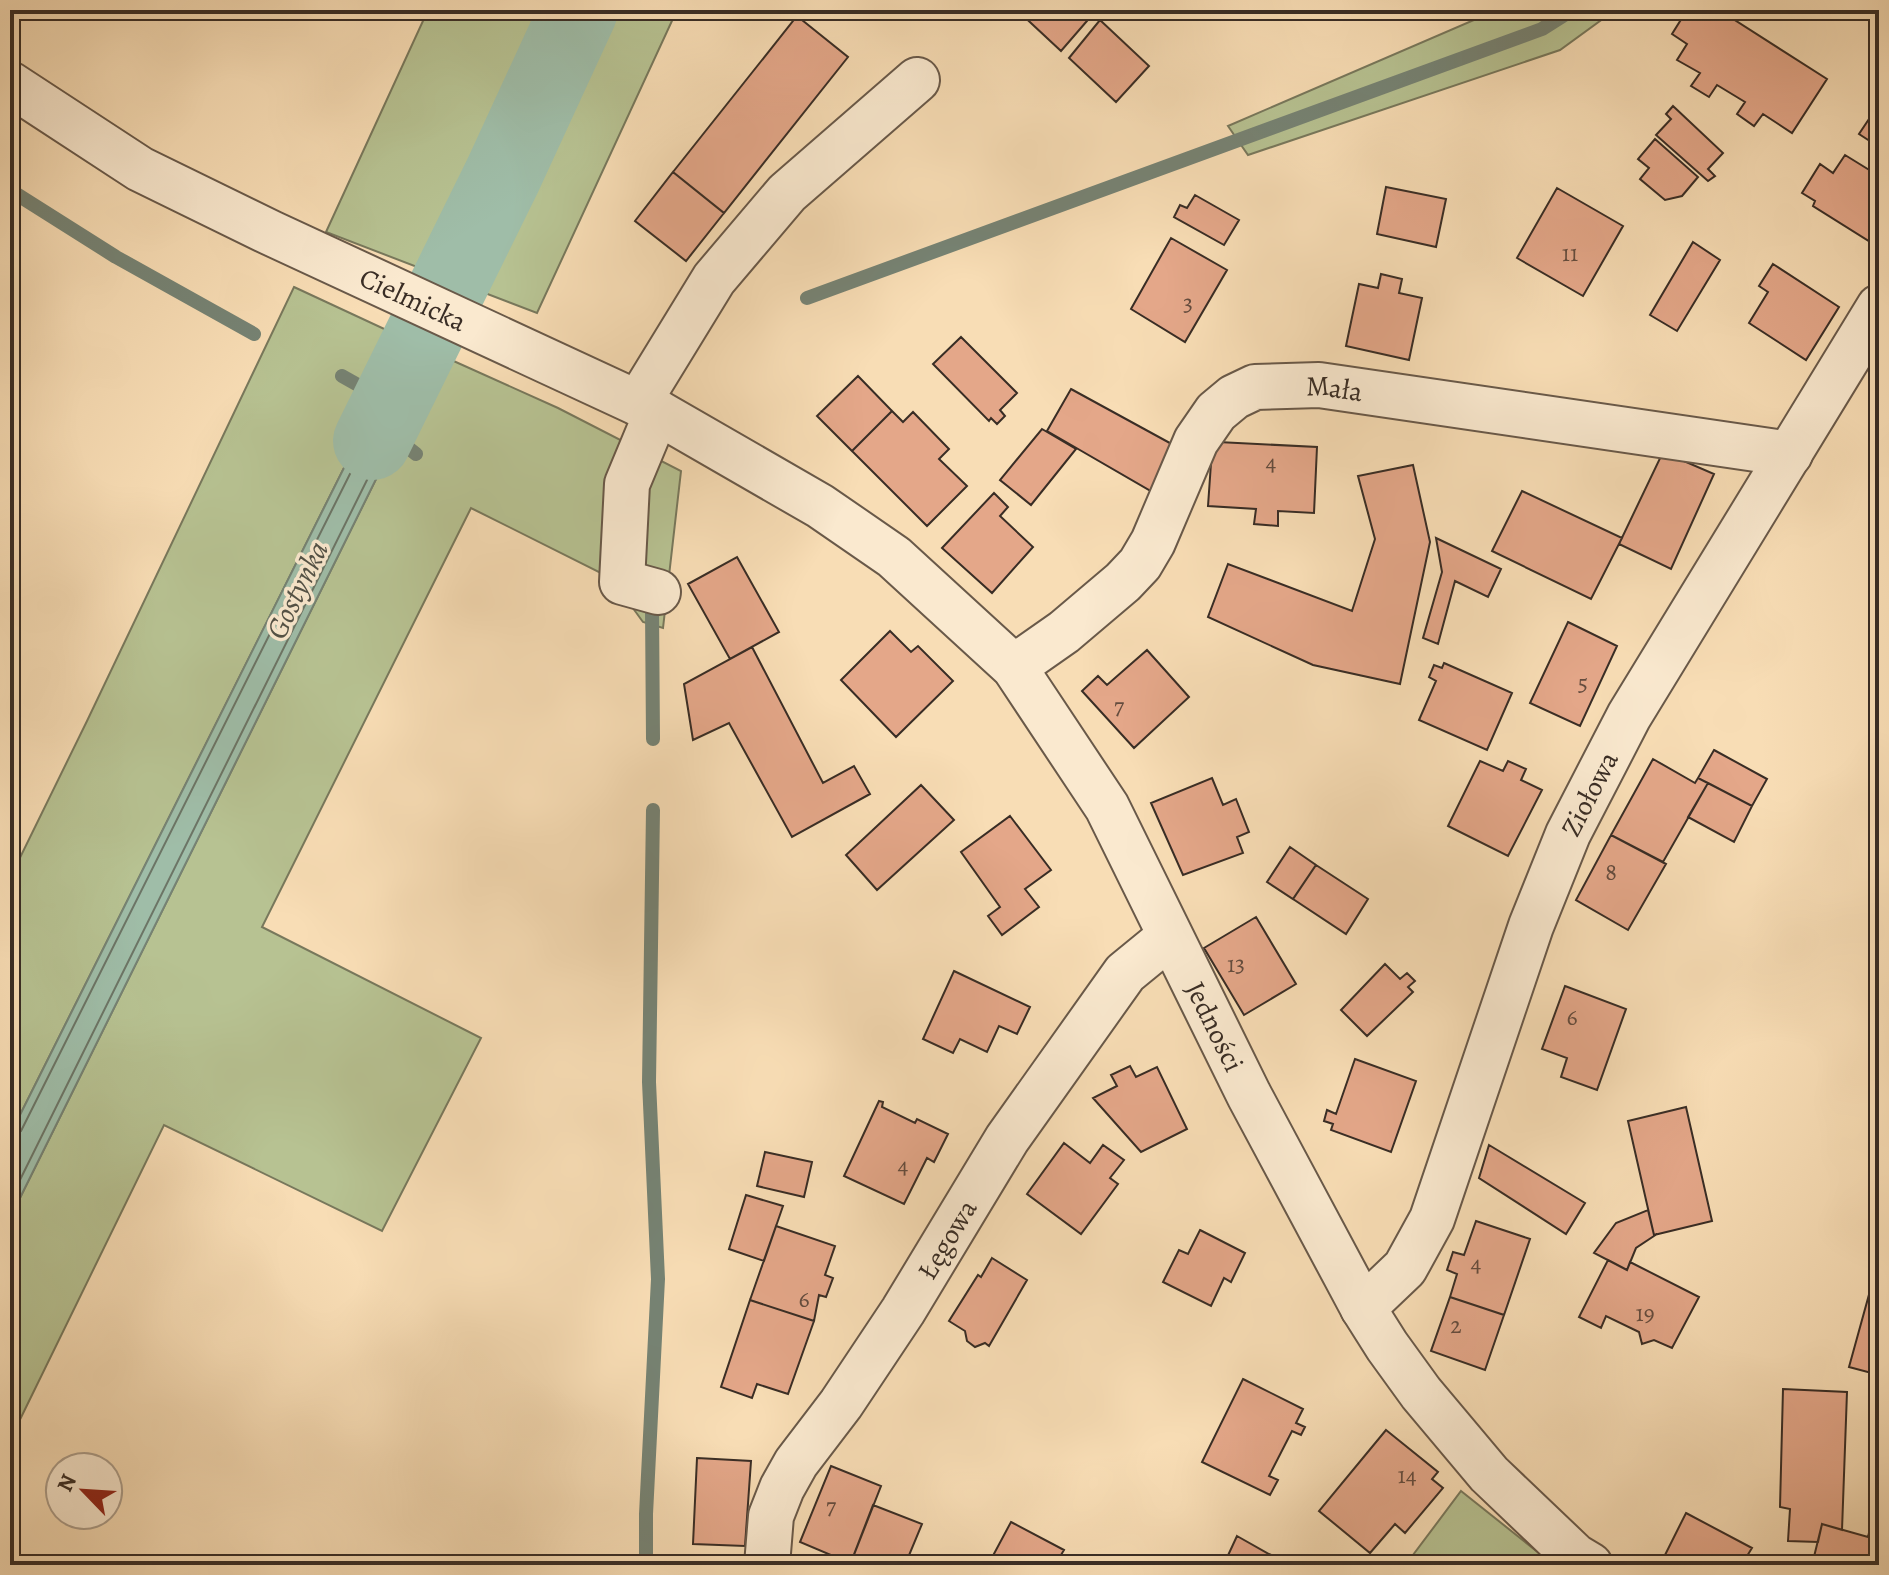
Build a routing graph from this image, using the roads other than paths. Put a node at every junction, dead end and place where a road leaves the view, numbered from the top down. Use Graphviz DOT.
graph roads {
  1 [pos="917,80"];
  2 [pos="10,84"];
  3 [pos="1879,307"];
  4 [pos="647,407"];
  5 [pos="1790,454"];
  6 [pos="820,506"];
  7 [pos="658,592"];
  8 [pos="1014,667"];
  9 [pos="1169,937"];
  10 [pos="1363,1308"];
  11 [pos="767,1565"];
  12 [pos="1590,1565"];
  1 -- 4 [label="street"];
  2 -- 4 [label="street, Cielmicka"];
  3 -- 5 [label="street, Ziołowa"];
  4 -- 6 [label="street, Cielmicka"];
  4 -- 7 [label="street"];
  5 -- 8 [label="street, Mała"];
  5 -- 10 [label="street, Ziołowa"];
  6 -- 8 [label="street, Jedności"];
  8 -- 9 [label="street, Jedności"];
  9 -- 10 [label="street, Jedności"];
  9 -- 11 [label="street, Łęgowa"];
  10 -- 12 [label="street, Jedności"];
}
